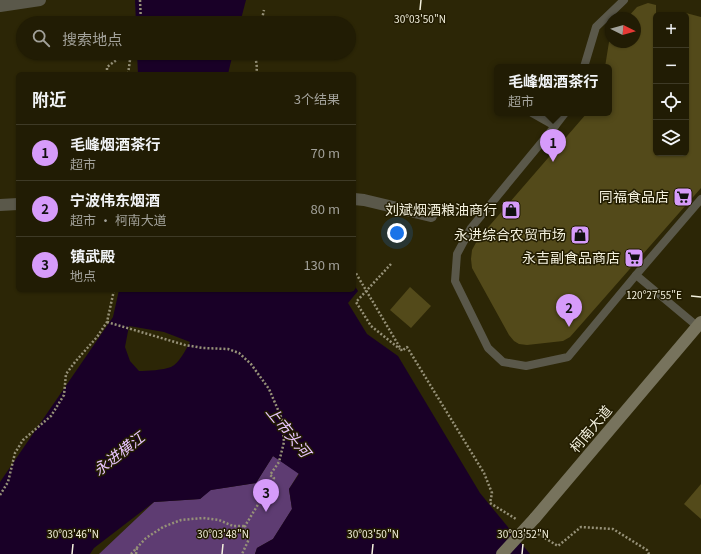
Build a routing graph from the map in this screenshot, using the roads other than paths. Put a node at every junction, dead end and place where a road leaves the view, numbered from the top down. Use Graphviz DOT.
graph roads {
  1 [pos="40,0"];
  2 [pos="624,0"];
  3 [pos="0,6"];
  4 [pos="585,64"];
  5 [pos="537,116"];
  6 [pos="563,116"];
  7 [pos="555,126"];
  8 [pos="356,199"];
  9 [pos="701,199"];
  10 [pos="16,204"];
  11 [pos="0,205"];
  12 [pos="431,216"];
  13 [pos="636,275"];
  14 [pos="699,324"];
  15 [pos="502,554"];
  1 -- 3 [label="street"];
  2 -- 4 [label="lane"];
  5 -- 7 [label="lane"];
  6 -- 7 [label="lane"];
  7 -- 13 [label="lane"];
  8 -- 12 [label="street"];
  9 -- 13 [label="lane"];
  10 -- 11 [label="street"];
  13 -- 14 [label="lane"];
  14 -- 15 [label="main road, 柯南大道, bridge"];
}
